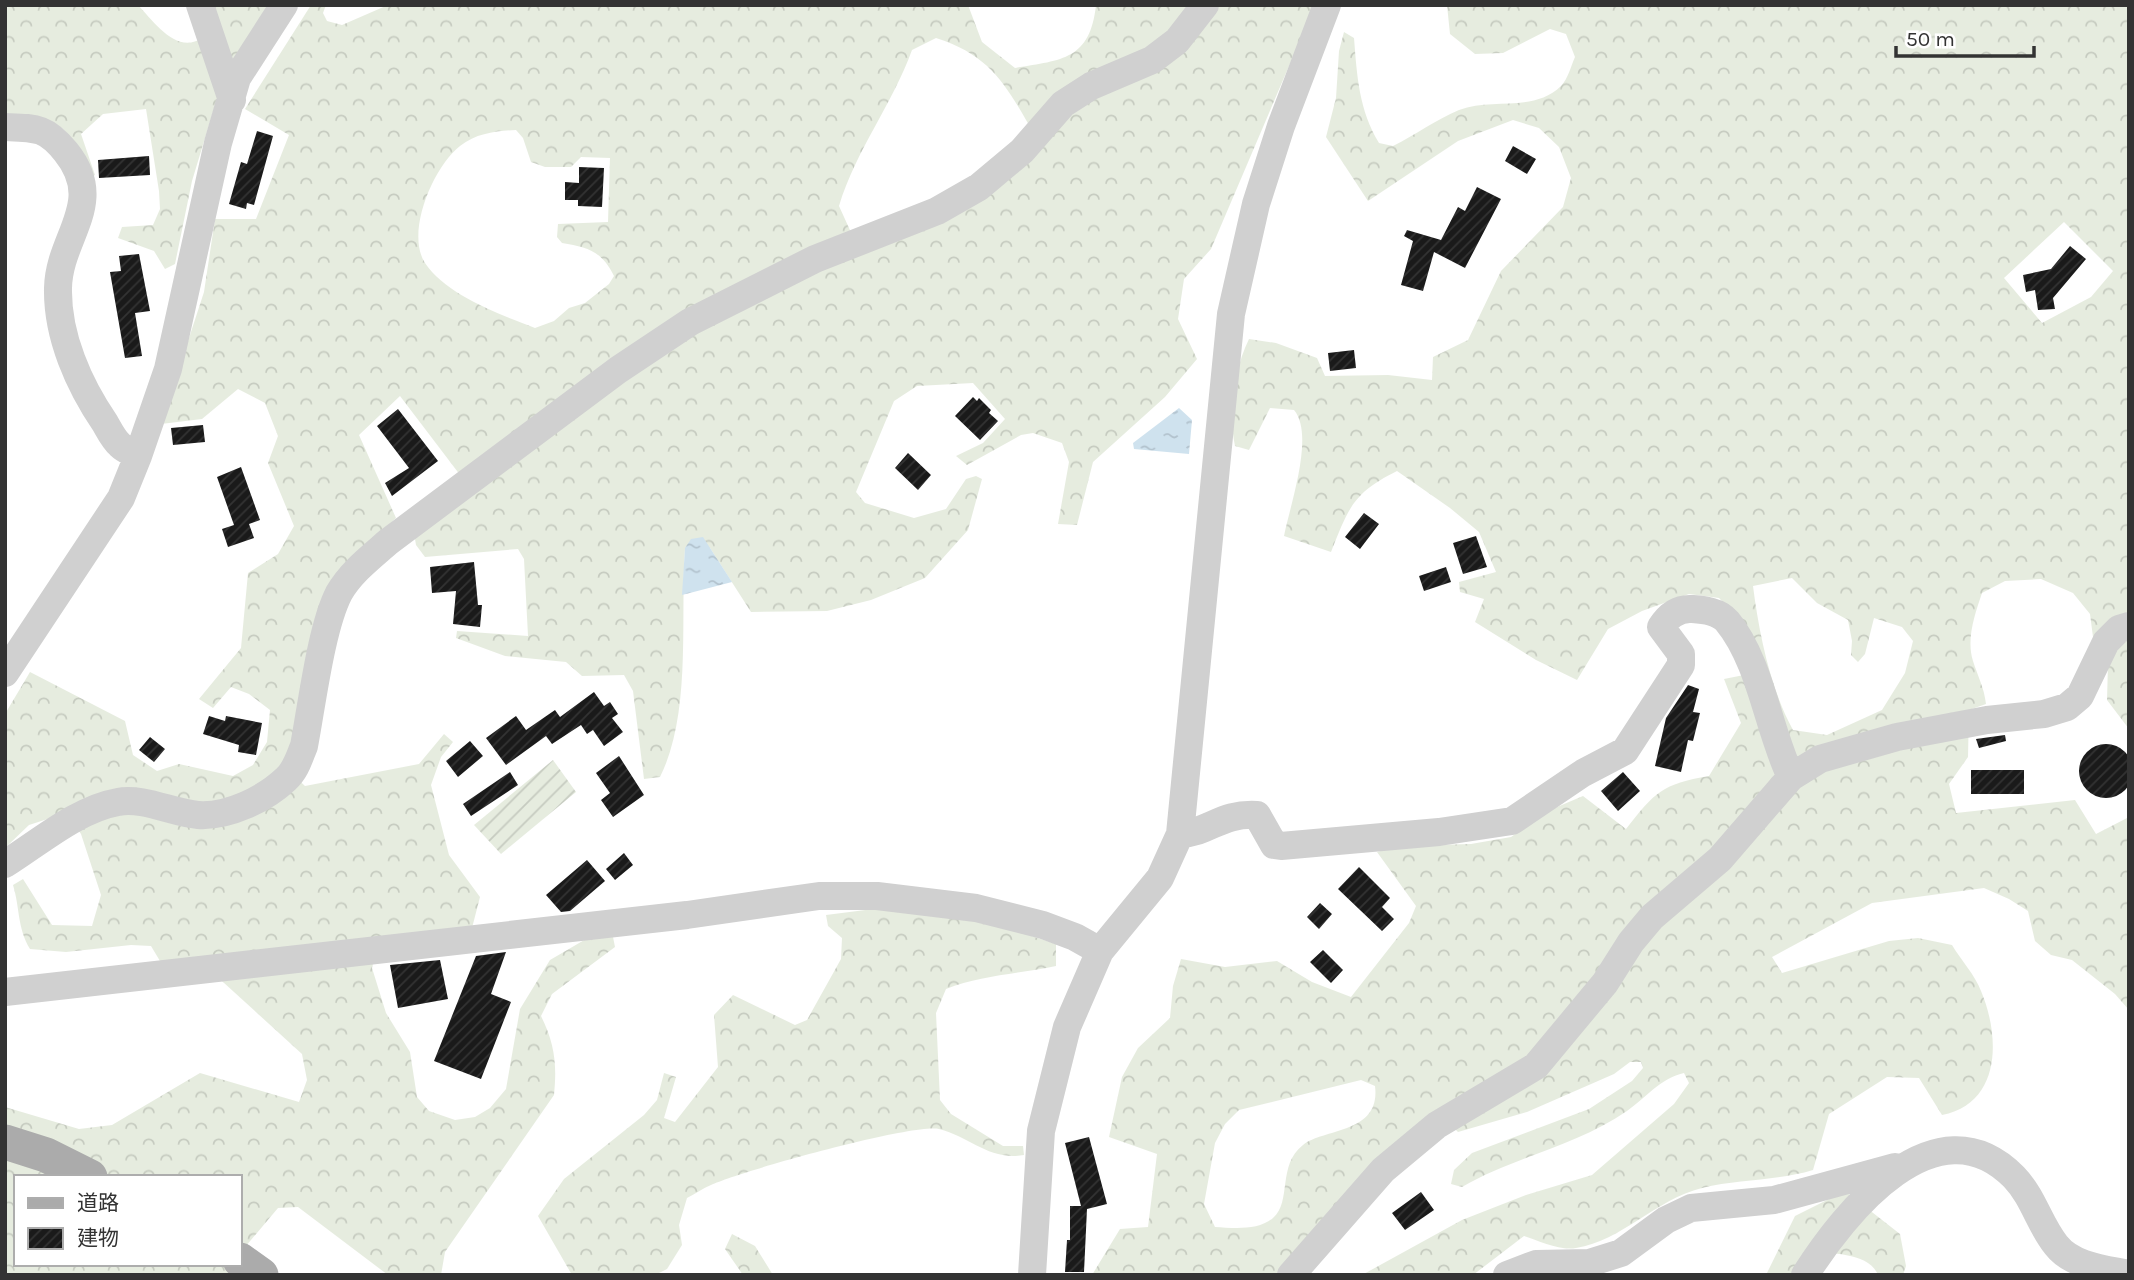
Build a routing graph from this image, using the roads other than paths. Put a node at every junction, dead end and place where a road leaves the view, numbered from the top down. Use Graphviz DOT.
graph roads {
  1 [pos="200,5"];
  2 [pos="284,5"];
  3 [pos="1205,5"];
  4 [pos="1326,5"];
  5 [pos="232,100"];
  6 [pos="5,127"];
  7 [pos="138,456"];
  8 [pos="2129,626"];
  9 [pos="5,673"];
  10 [pos="1791,777"];
  11 [pos="1180,834"];
  12 [pos="5,864"];
  13 [pos="1100,951"];
  14 [pos="5,992"];
  15 [pos="5,1142"];
  16 [pos="1905,1164"];
  17 [pos="86,1175"];
  18 [pos="242,1261"];
  19 [pos="2129,1274"];
  20 [pos="261,1275"];
  21 [pos="1032,1275"];
  22 [pos="1291,1275"];
  23 [pos="1507,1275"];
  24 [pos="1805,1275"];
  1 -- 5 [label="street"];
  2 -- 5 [label="street"];
  3 -- 12 [label="street"];
  4 -- 11 [label="street"];
  5 -- 7 [label="street"];
  6 -- 7 [label="street"];
  7 -- 9 [label="street"];
  8 -- 10 [label="street"];
  10 -- 11 [label="street"];
  10 -- 22 [label="street"];
  11 -- 13 [label="street"];
  13 -- 14 [label="street"];
  13 -- 21 [label="street"];
  15 -- 17 [label="main road"];
  16 -- 19 [label="street"];
  16 -- 23 [label="street"];
  16 -- 24 [label="street"];
  18 -- 20 [label="main road"];
}
